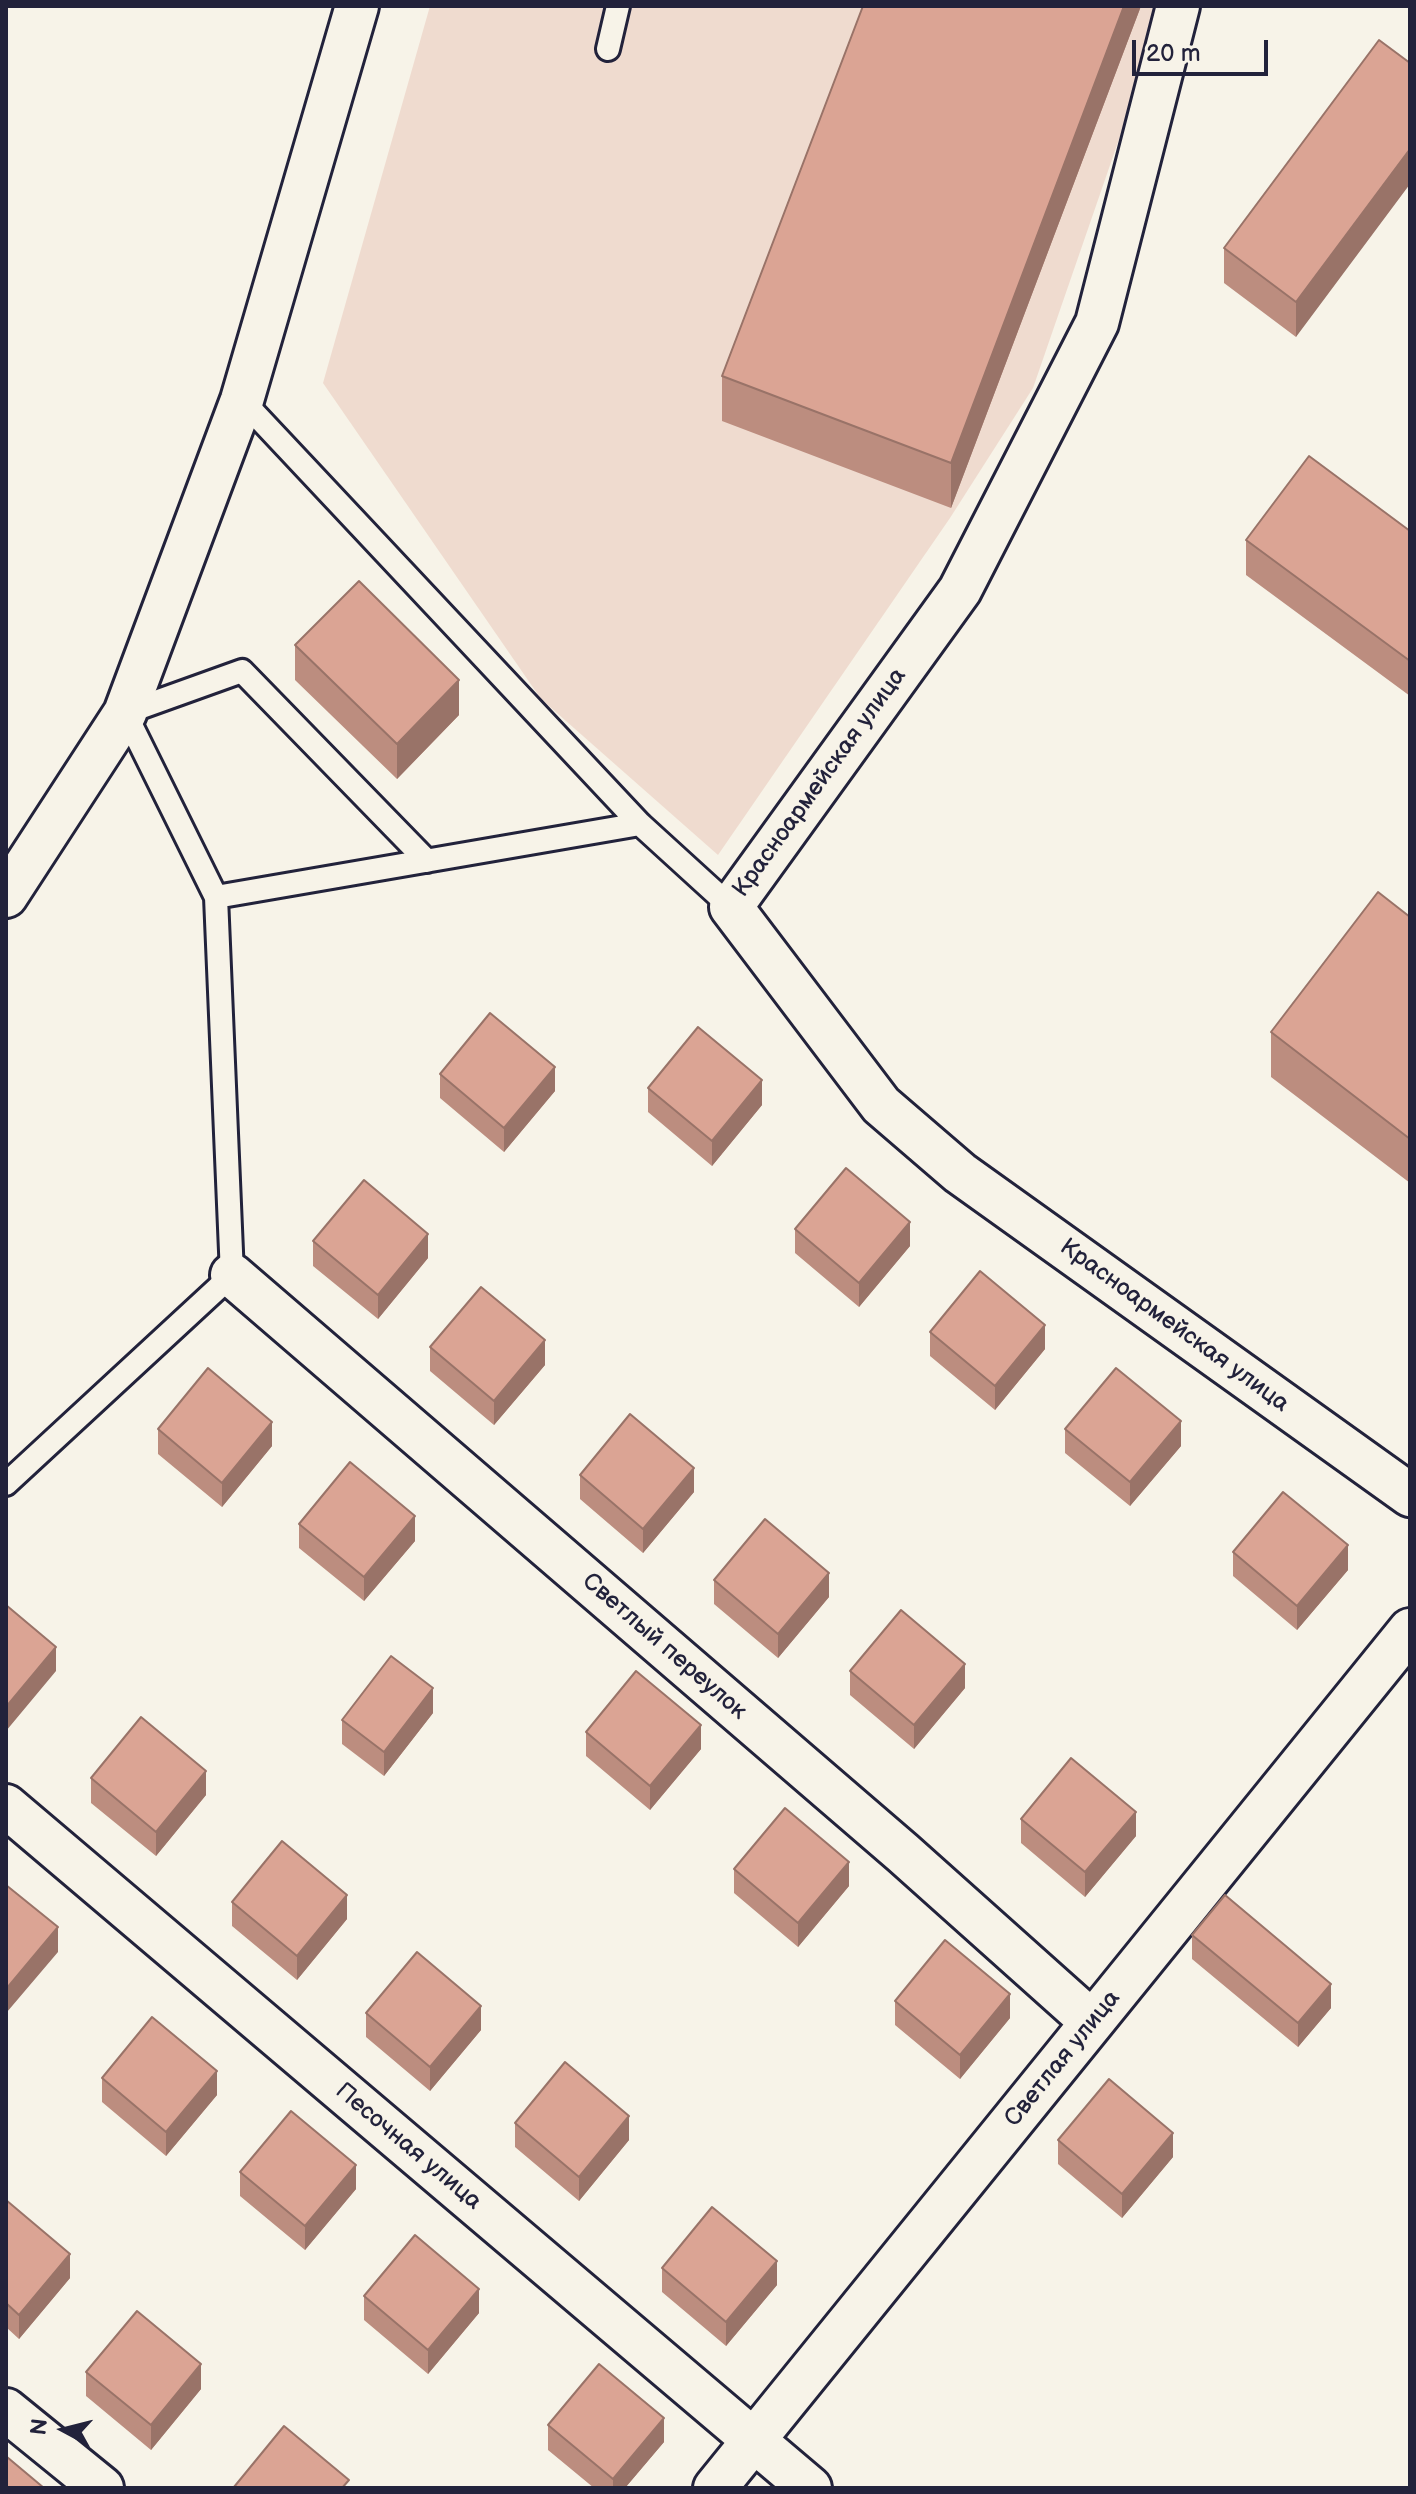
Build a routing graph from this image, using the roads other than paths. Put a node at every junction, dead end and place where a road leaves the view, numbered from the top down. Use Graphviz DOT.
graph roads {
  1 [pos="357,6"];
  2 [pos="618,6"];
  3 [pos="1178,6"];
  4 [pos="608,49"];
  5 [pos="242,400"];
  6 [pos="125,713"];
  7 [pos="640,824"];
  8 [pos="427,861"];
  9 [pos="6,896"];
  10 [pos="216,897"];
  11 [pos="731,907"];
  12 [pos="232,1275"];
  13 [pos="6,1484"];
  14 [pos="1410,1495"];
  15 [pos="1410,1630"];
  16 [pos="6,1806"];
  17 [pos="1092,2022"];
  18 [pos="6,2410"];
  19 [pos="754,2441"];
  20 [pos="102,2488"];
  21 [pos="715,2488"];
  22 [pos="810,2488"];
  1 -- 5 [label="street"];
  2 -- 4 [label="lane"];
  3 -- 11 [label="street, Красноармейская улица"];
  5 -- 6 [label="street"];
  5 -- 7 [label="lane"];
  6 -- 8 [label="lane"];
  6 -- 9 [label="street"];
  6 -- 10 [label="lane"];
  7 -- 8 [label="lane"];
  7 -- 11 [label="lane"];
  8 -- 10 [label="lane"];
  10 -- 12 [label="lane"];
  11 -- 14 [label="street, Красноармейская улица"];
  12 -- 13 [label="lane"];
  12 -- 17 [label="street, Светлый переулок"];
  15 -- 17 [label="street, Светлая улица"];
  16 -- 19 [label="street, Песочная улица"];
  17 -- 19 [label="street, Светлая улица"];
  18 -- 20 [label="street"];
  19 -- 21 [label="street, Светлая улица"];
  19 -- 22 [label="street, Песочная улица"];
}
